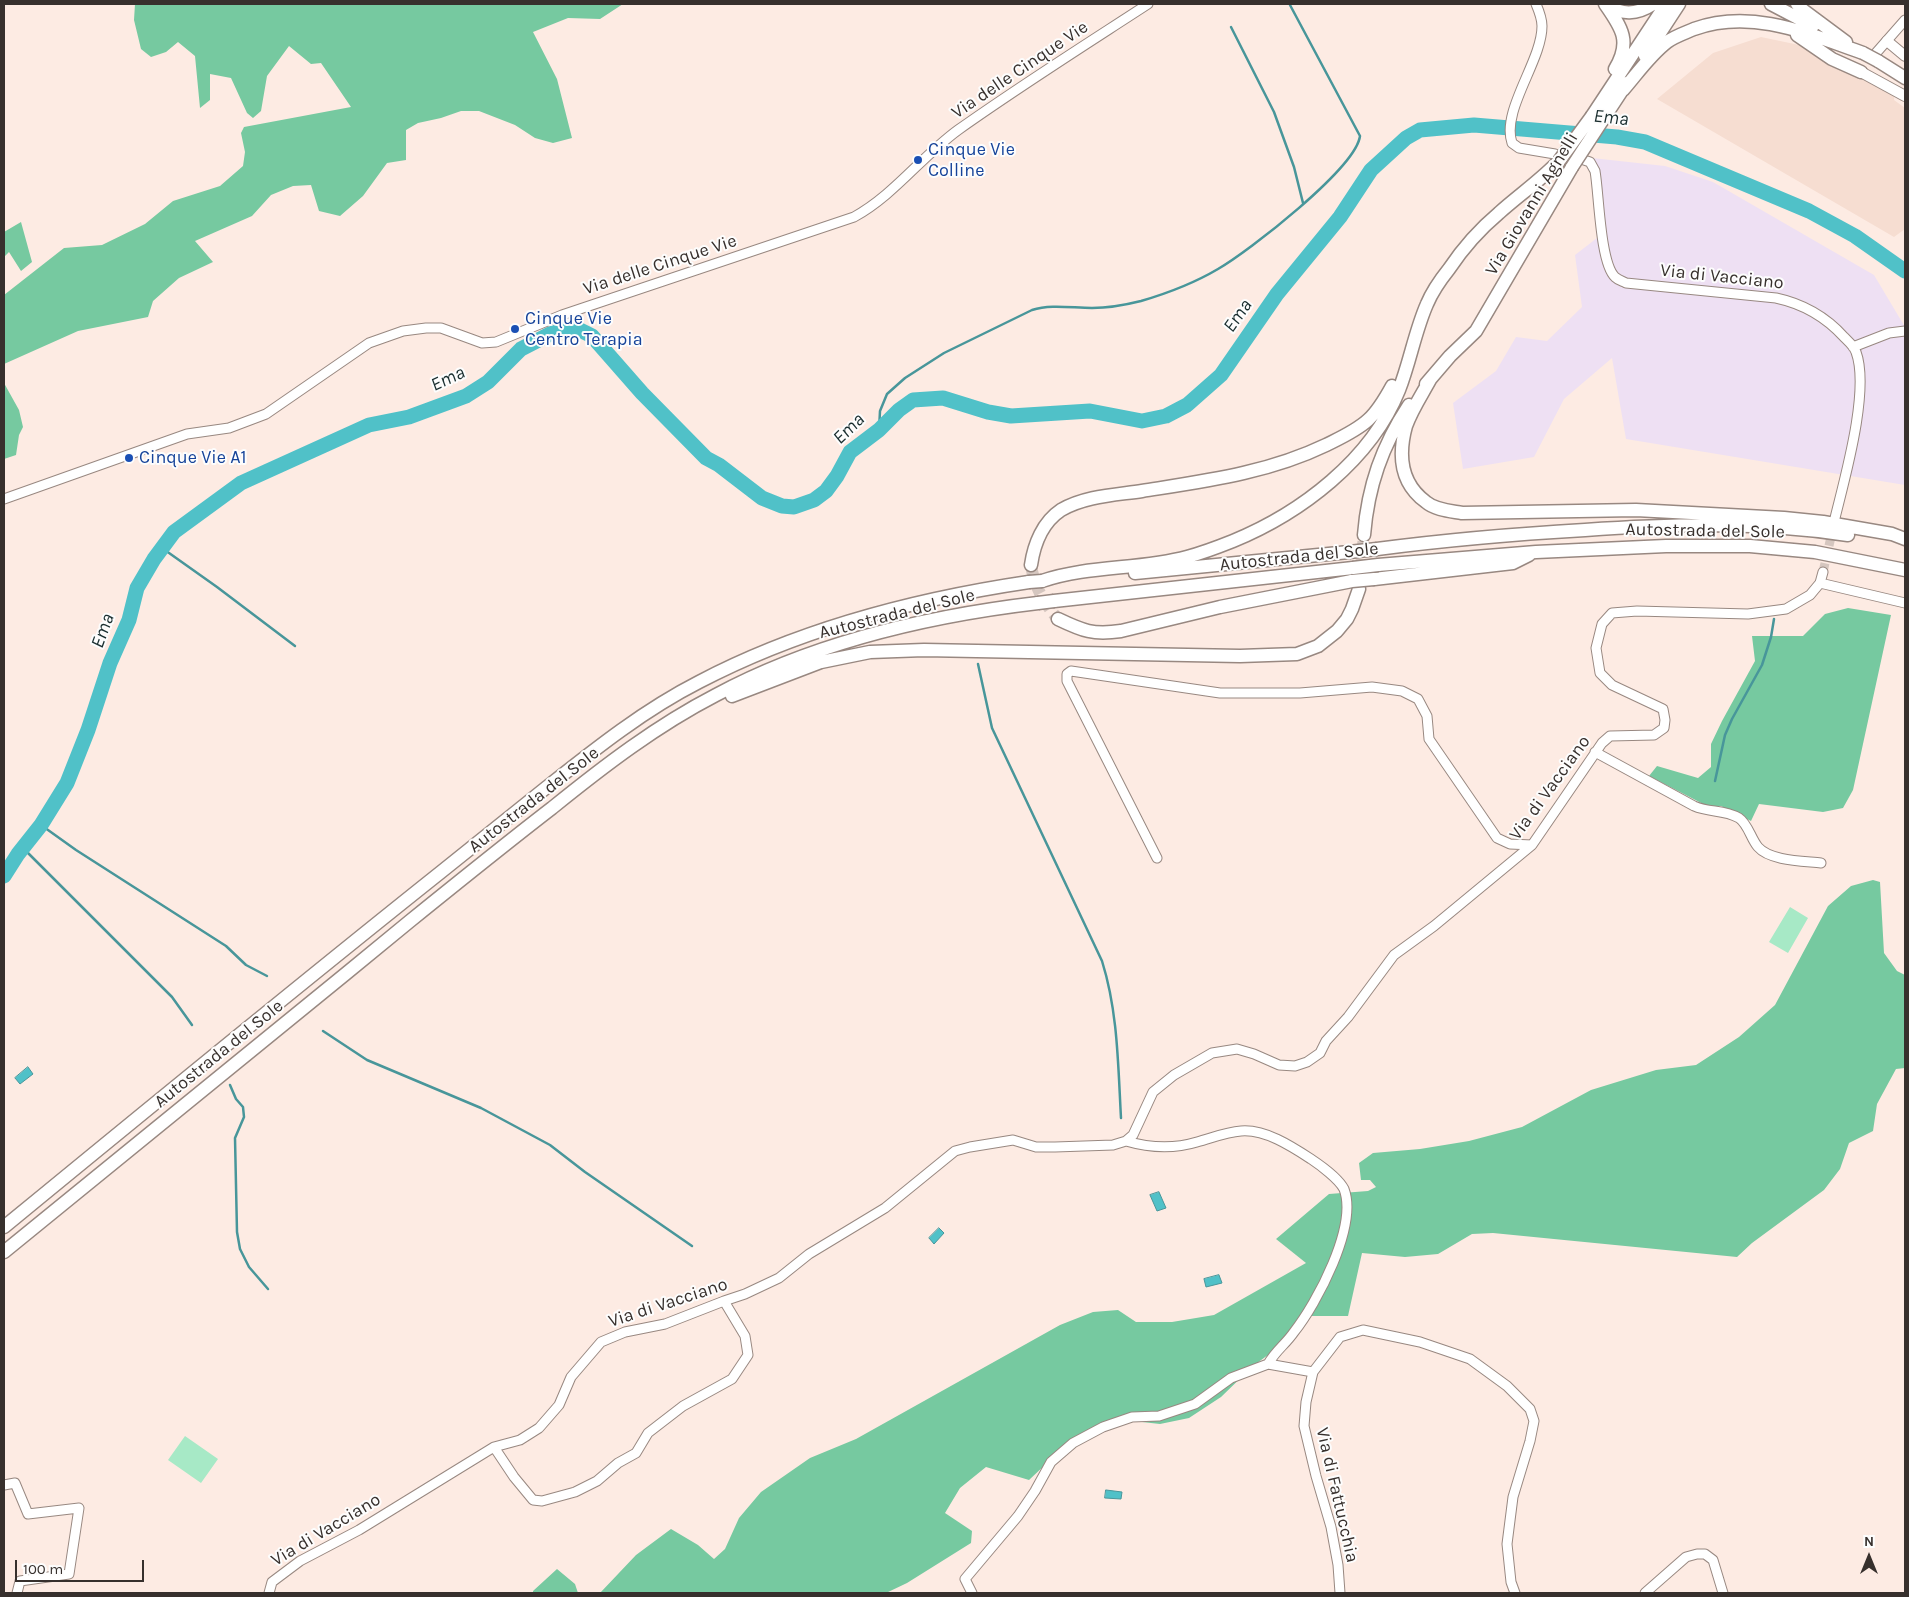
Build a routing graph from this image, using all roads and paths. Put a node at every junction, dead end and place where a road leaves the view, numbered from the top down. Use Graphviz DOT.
graph roads {
  1 [pos="1148,4"];
  2 [pos="1536,4"];
  3 [pos="1605,4"];
  4 [pos="1653,4"];
  5 [pos="1666,4"];
  6 [pos="1679,4"];
  7 [pos="1771,4"];
  8 [pos="1797,4"];
  9 [pos="1905,20"];
  10 [pos="1785,26"];
  11 [pos="1887,40"];
  12 [pos="1845,42"];
  13 [pos="1905,56"];
  14 [pos="1869,61"];
  15 [pos="1905,78"];
  16 [pos="1623,90"];
  17 [pos="1905,96"];
  18 [pos="1602,100"];
  19 [pos="1597,118"];
  20 [pos="1557,157"];
  21 [pos="1584,160"];
  22 [pos="1905,331"];
  23 [pos="1853,347"];
  24 [pos="1413,349"];
  25 [pos="1431,378"];
  26 [pos="4,499"];
  27 [pos="1836,518"];
  28 [pos="1364,535"];
  29 [pos="1905,539"];
  30 [pos="1905,546"];
  31 [pos="1536,552"];
  32 [pos="1031,565"];
  33 [pos="1905,570"];
  34 [pos="1823,572"];
  35 [pos="1355,579"];
  36 [pos="1042,581"];
  37 [pos="1820,583"];
  38 [pos="1905,603"];
  39 [pos="1058,618"];
  40 [pos="674,719"];
  41 [pos="1594,752"];
  42 [pos="1532,845"];
  43 [pos="1157,858"];
  44 [pos="1821,863"];
  45 [pos="1126,1141"];
  46 [pos="4,1227"];
  47 [pos="4,1252"];
  48 [pos="724,1300"];
  49 [pos="1268,1364"];
  50 [pos="1313,1372"];
  51 [pos="494,1447"];
  52 [pos="4,1485"];
  53 [pos="17,1593"];
  54 [pos="269,1593"];
  55 [pos="972,1593"];
  56 [pos="1340,1593"];
  57 [pos="1516,1593"];
  58 [pos="1646,1593"];
  59 [pos="1724,1593"];
  1 -- 26 [label="street, Via delle Cinque Vie"];
  2 -- 20 [label="street"];
  3 -- 4 [label="highway"];
  3 -- 18 [label="highway"];
  5 -- 18 [label="highway, Via Giovanni Agnelli"];
  6 -- 16 [label="highway, Via Giovanni Agnelli"];
  7 -- 12 [label="highway"];
  8 -- 12 [label="highway"];
  9 -- 11 [label="street"];
  10 -- 14 [label="highway"];
  10 -- 14 [label="highway"];
  10 -- 16 [label="highway"];
  11 -- 13 [label="main road"];
  11 -- 14 [label="street"];
  12 -- 14 [label="highway"];
  14 -- 15 [label="highway"];
  14 -- 17 [label="main road"];
  16 -- 19 [label="highway, Via Giovanni Agnelli"];
  18 -- 19 [label="highway, Via Giovanni Agnelli"];
  19 -- 20 [label="highway, Via Giovanni Agnelli, bridge"];
  19 -- 25 [label="highway, Via Giovanni Agnelli, bridge"];
  20 -- 24 [label="highway, Via Giovanni Agnelli"];
  21 -- 23 [label="street, Via di Vacciano"];
  22 -- 23 [label="street"];
  23 -- 27 [label="street"];
  24 -- 32 [label="highway"];
  24 -- 36 [label="highway"];
  25 -- 28 [label="highway"];
  25 -- 29 [label="highway"];
  30 -- 36 [label="highway, Autostrada del Sole, bridge"];
  31 -- 33 [label="highway, Autostrada del Sole"];
  31 -- 35 [label="highway, bridge"];
  31 -- 35 [label="highway, Autostrada del Sole, bridge"];
  34 -- 37 [label="street"];
  35 -- 39 [label="highway"];
  35 -- 40 [label="highway, Autostrada del Sole, bridge"];
  35 -- 40 [label="highway"];
  36 -- 46 [label="highway, Autostrada del Sole, bridge"];
  37 -- 38 [label="street"];
  37 -- 41 [label="street, Via di Vacciano"];
  40 -- 47 [label="highway, Autostrada del Sole"];
  41 -- 42 [label="street, Via di Vacciano"];
  41 -- 44 [label="street"];
  42 -- 43 [label="street"];
  42 -- 45 [label="street, Via di Vacciano"];
  45 -- 48 [label="street, Via di Vacciano"];
  45 -- 49 [label="street, Via di Vacciano"];
  48 -- 51 [label="street, Via di Vacciano"];
  48 -- 51 [label="street"];
  49 -- 50 [label="street"];
  49 -- 55 [label="street"];
  50 -- 56 [label="street, Via di Fattucchia"];
  50 -- 57 [label="street, Via di Fattucchia"];
  51 -- 54 [label="street, Via di Vacciano"];
  52 -- 53 [label="street"];
  58 -- 59 [label="street"];
}
